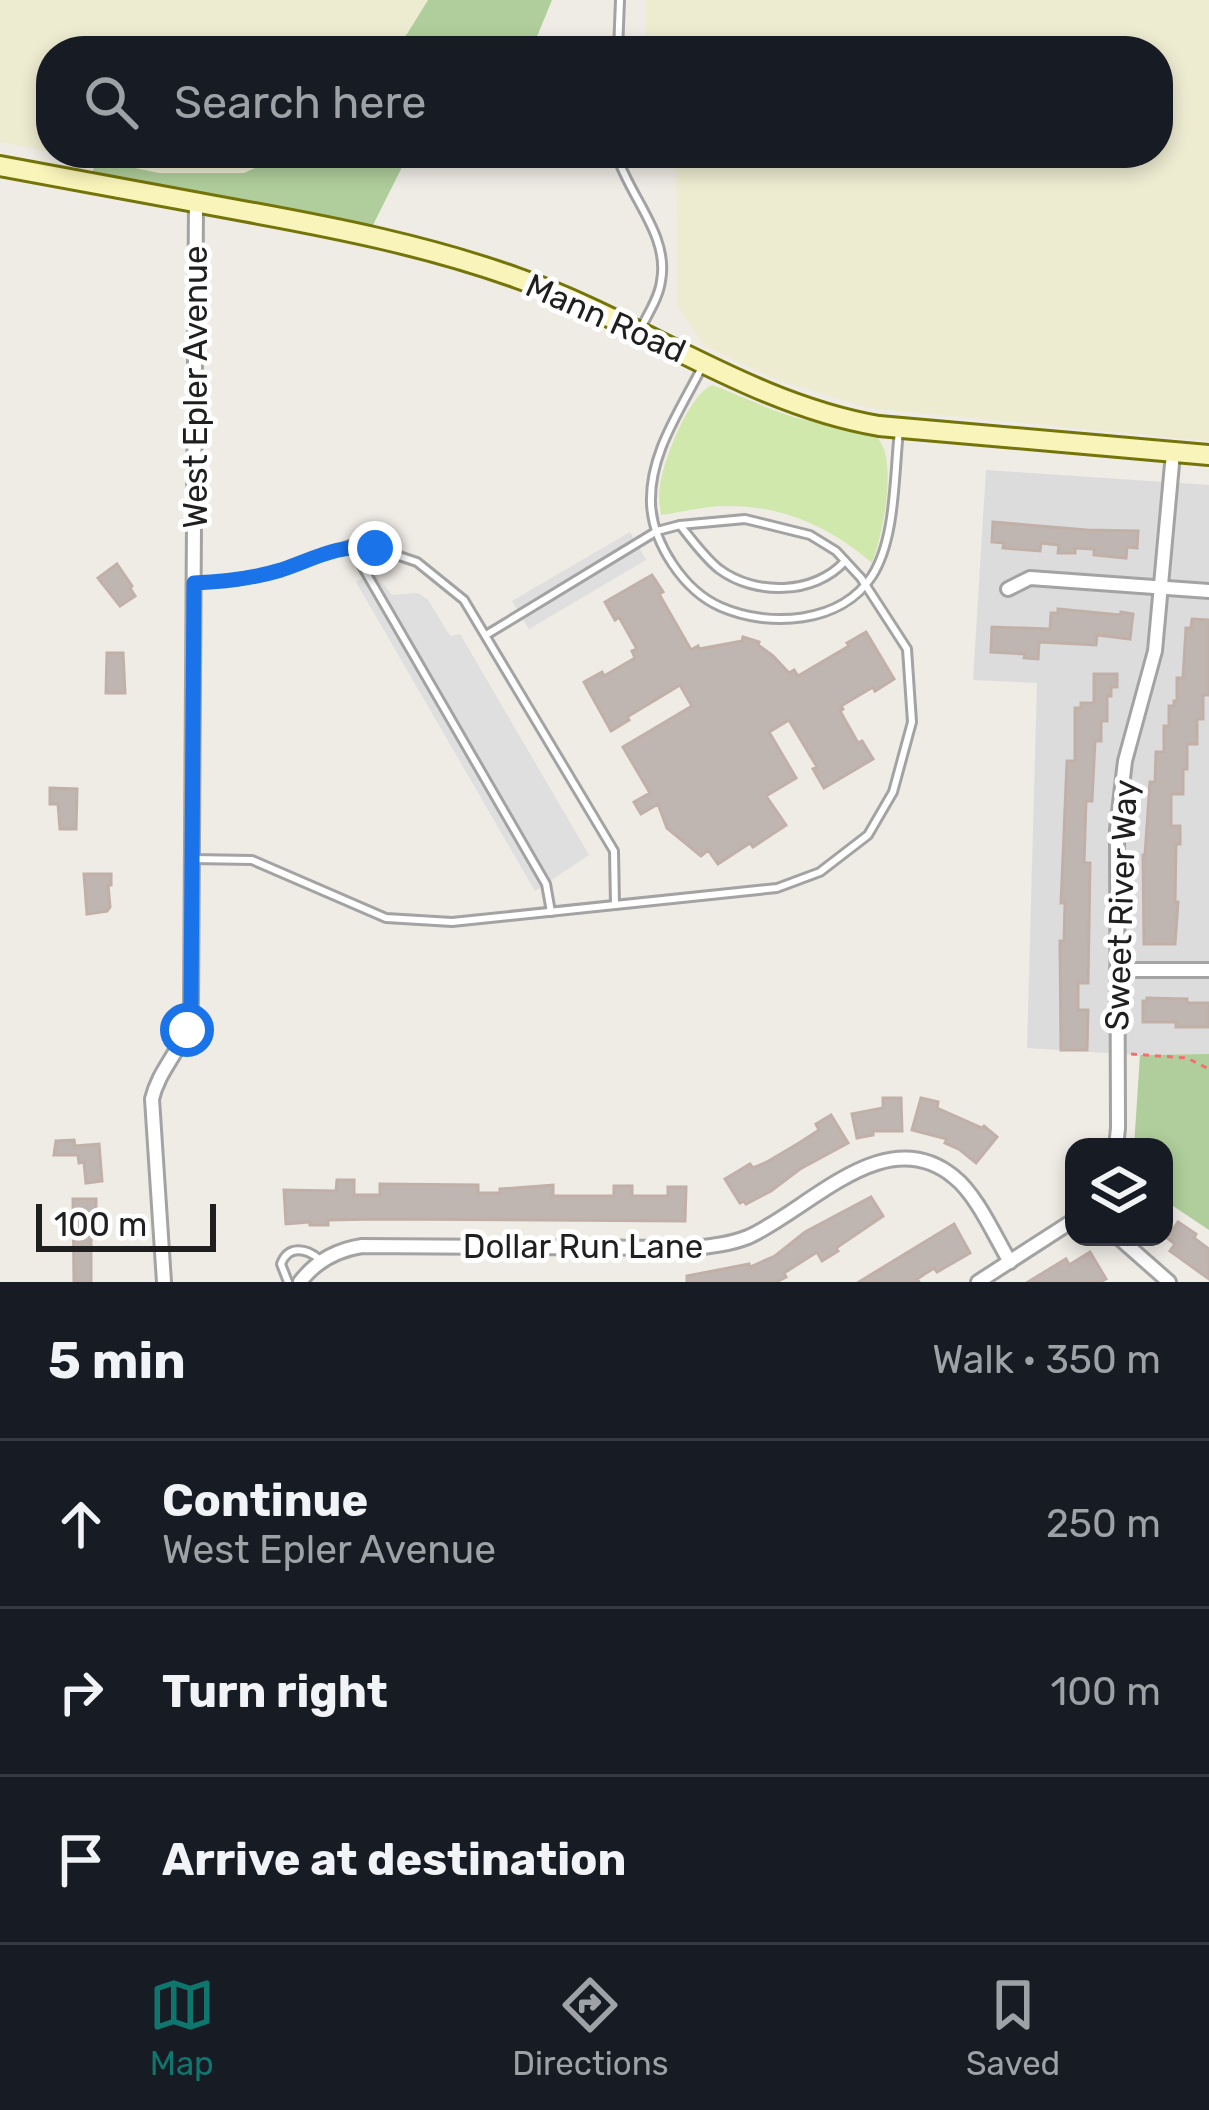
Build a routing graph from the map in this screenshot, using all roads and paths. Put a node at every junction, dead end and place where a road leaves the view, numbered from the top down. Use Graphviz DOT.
graph roads {
  1 [pos="620,0"];
  2 [pos="619,36"];
  3 [pos="0,166"];
  4 [pos="623,168"];
  5 [pos="196,202"];
  6 [pos="640,331"];
  7 [pos="705,362"];
  8 [pos="900,428"];
  9 [pos="1173,453"];
  10 [pos="1209,455"];
  11 [pos="680,525"];
  12 [pos="657,531"];
  13 [pos="350,545"];
  14 [pos="845,560"];
  15 [pos="194,583"];
  16 [pos="866,584"];
  17 [pos="1160,588"];
  18 [pos="1008,589"];
  19 [pos="1209,591"];
  20 [pos="485,635"];
  21 [pos="192,859"];
  22 [pos="615,905"];
  23 [pos="551,912"];
  24 [pos="1117,970"];
  25 [pos="1209,970"];
  26 [pos="1117,1053"];
  27 [pos="1209,1069"];
  28 [pos="1116,1138"];
  29 [pos="1065,1226"];
  30 [pos="1128,1246"];
  31 [pos="321,1261"];
  32 [pos="1010,1262"];
  33 [pos="304,1277"];
  34 [pos="164,1282"];
  35 [pos="288,1282"];
  36 [pos="977,1282"];
  37 [pos="1169,1282"];
  1 -- 2 [label="lane"];
  3 -- 5 [label="main road, Mann Road"];
  4 -- 6 [label="lane"];
  5 -- 6 [label="main road, Mann Road"];
  5 -- 15 [label="street, West Epler Avenue"];
  6 -- 7 [label="main road, Mann Road"];
  7 -- 8 [label="main road, Mann Road"];
  7 -- 12 [label="lane"];
  8 -- 9 [label="main road, Mann Road"];
  8 -- 16 [label="lane"];
  9 -- 10 [label="main road, Mann Road"];
  9 -- 17 [label="street, Sweet River Way"];
  11 -- 12 [label="lane"];
  11 -- 14 [label="lane"];
  11 -- 14 [label="lane"];
  12 -- 16 [label="lane"];
  12 -- 20 [label="lane"];
  13 -- 15 [label="lane"];
  13 -- 20 [label="lane"];
  13 -- 23 [label="lane"];
  14 -- 16 [label="lane"];
  15 -- 21 [label="street, West Epler Avenue"];
  16 -- 22 [label="lane"];
  17 -- 18 [label="street"];
  17 -- 19 [label="street"];
  17 -- 24 [label="street, Sweet River Way"];
  20 -- 22 [label="lane"];
  21 -- 23 [label="lane"];
  21 -- 34 [label="street, West Epler Avenue"];
  22 -- 23 [label="lane"];
  24 -- 25 [label="street"];
  24 -- 26 [label="street, Sweet River Way"];
  26 -- 27 [label="path"];
  26 -- 28 [label="street, Sweet River Way"];
  29 -- 32 [label="street"];
  30 -- 37 [label="street"];
  31 -- 32 [label="street, Dollar Run Lane"];
  31 -- 33 [label="street, Dollar Run Lane"];
  31 -- 35 [label="lane"];
  32 -- 36 [label="street"];
}
